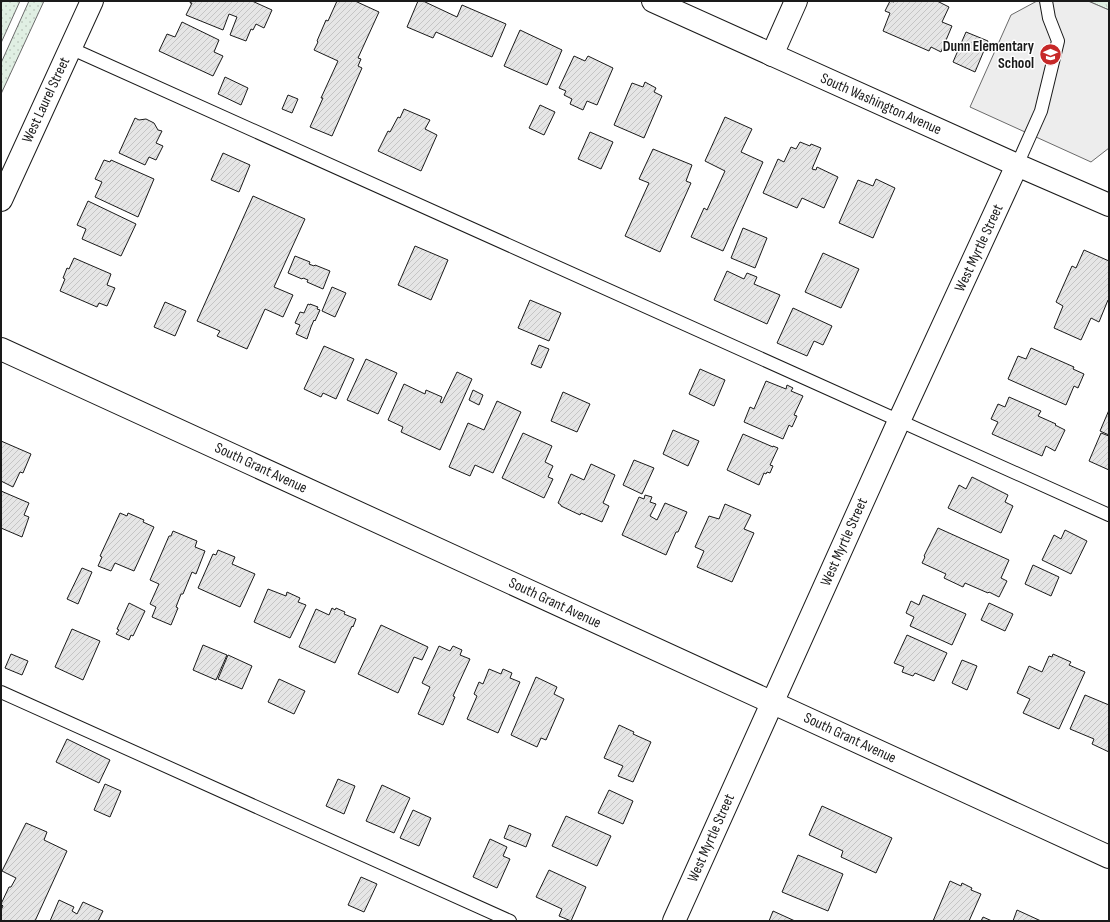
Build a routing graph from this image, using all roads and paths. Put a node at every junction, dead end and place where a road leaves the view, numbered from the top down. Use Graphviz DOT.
graph roads {
  1 [pos="92,1"];
  2 [pos="653,1"];
  3 [pos="796,1"];
  4 [pos="1046,1"];
  5 [pos="70,48"];
  6 [pos="772,55"];
  7 [pos="1016,165"];
  8 [pos="1,200"];
  9 [pos="1109,205"];
  10 [pos="1,349"];
  11 [pos="899,421"];
  12 [pos="1109,515"];
  13 [pos="1,692"];
  14 [pos="772,702"];
  15 [pos="1109,857"];
  16 [pos="510,921"];
  17 [pos="674,921"];
  1 -- 5 [label="street, West Laurel Street"];
  2 -- 6 [label="street, South Washington Avenue"];
  3 -- 6 [label="street"];
  4 -- 7 [label="lane"];
  5 -- 8 [label="street, West Laurel Street"];
  5 -- 11 [label="lane"];
  6 -- 7 [label="street, South Washington Avenue"];
  7 -- 9 [label="street, South Washington Avenue"];
  7 -- 11 [label="street, West Myrtle Street"];
  10 -- 14 [label="street, South Grant Avenue"];
  11 -- 12 [label="lane"];
  11 -- 14 [label="street, West Myrtle Street"];
  13 -- 16 [label="lane"];
  14 -- 15 [label="street, South Grant Avenue"];
  14 -- 17 [label="street, West Myrtle Street"];
}
